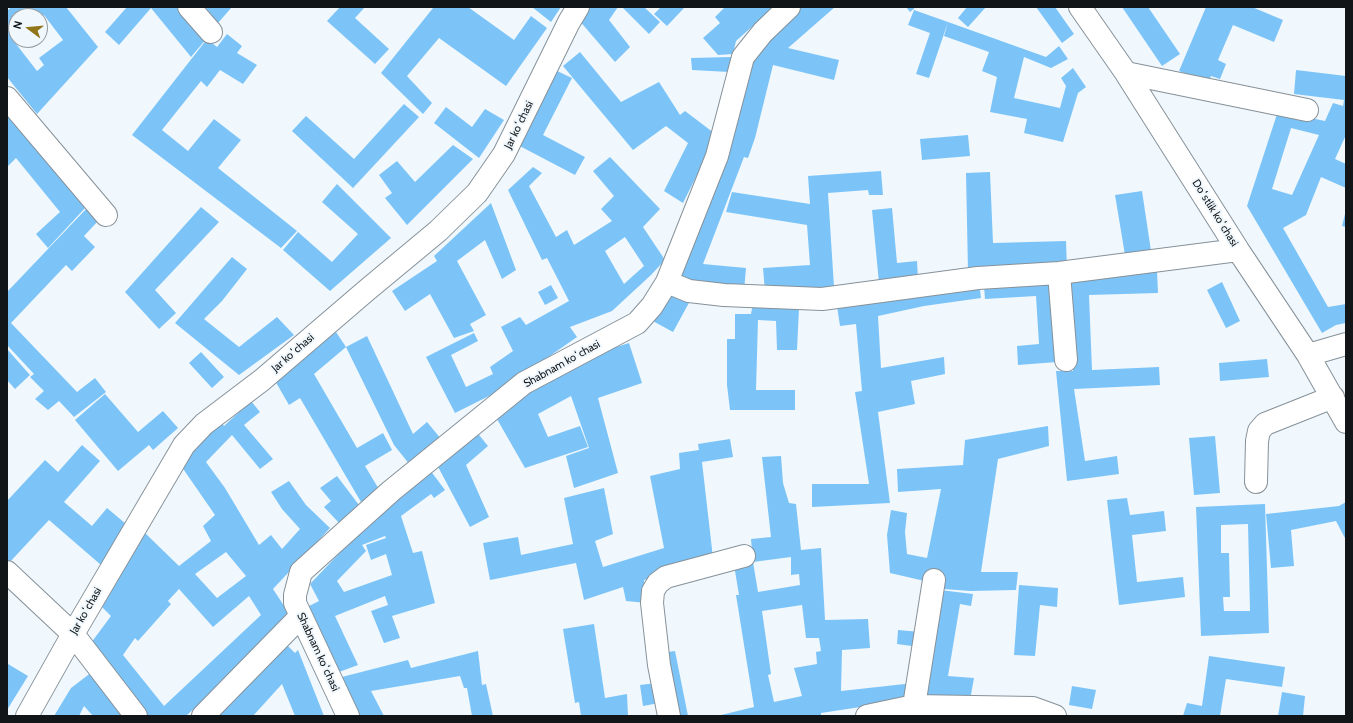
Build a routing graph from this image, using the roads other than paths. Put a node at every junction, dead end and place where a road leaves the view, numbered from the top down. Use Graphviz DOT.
graph roads {
  1 [pos="189,7"];
  2 [pos="578,7"];
  3 [pos="789,7"];
  4 [pos="1080,7"];
  5 [pos="210,32"];
  6 [pos="1126,74"];
  7 [pos="7,98"];
  8 [pos="1307,110"];
  9 [pos="106,215"];
  10 [pos="1238,250"];
  11 [pos="1059,273"];
  12 [pos="667,282"];
  13 [pos="1346,344"];
  14 [pos="1308,355"];
  15 [pos="1066,360"];
  16 [pos="1333,397"];
  17 [pos="1346,422"];
  18 [pos="1256,482"];
  19 [pos="744,556"];
  20 [pos="7,572"];
  21 [pos="934,580"];
  22 [pos="300,616"];
  23 [pos="73,634"];
  24 [pos="914,706"];
  25 [pos="27,716"];
  26 [pos="136,716"];
  27 [pos="203,716"];
  28 [pos="348,716"];
  29 [pos="669,716"];
  30 [pos="867,716"];
  31 [pos="1055,716"];
  1 -- 5 [label="street"];
  2 -- 23 [label="street, Jar koʻchasi"];
  3 -- 12 [label="street, Shabnam koʻchasi"];
  4 -- 6 [label="street, Doʻstlik koʻchasi"];
  6 -- 8 [label="street"];
  6 -- 10 [label="street, Doʻstlik koʻchasi"];
  7 -- 9 [label="street"];
  10 -- 11 [label="street"];
  10 -- 14 [label="street, Doʻstlik koʻchasi"];
  11 -- 12 [label="street"];
  11 -- 15 [label="street"];
  12 -- 22 [label="street, Shabnam koʻchasi"];
  13 -- 14 [label="street"];
  14 -- 16 [label="street, Doʻstlik koʻchasi"];
  16 -- 17 [label="street, Doʻstlik koʻchasi"];
  16 -- 18 [label="street"];
  19 -- 29 [label="street"];
  20 -- 23 [label="street"];
  21 -- 24 [label="street"];
  22 -- 27 [label="street"];
  22 -- 28 [label="street, Shabnam koʻchasi"];
  23 -- 25 [label="street, Jar koʻchasi"];
  23 -- 26 [label="street"];
  24 -- 30 [label="street"];
  24 -- 31 [label="street"];
}
